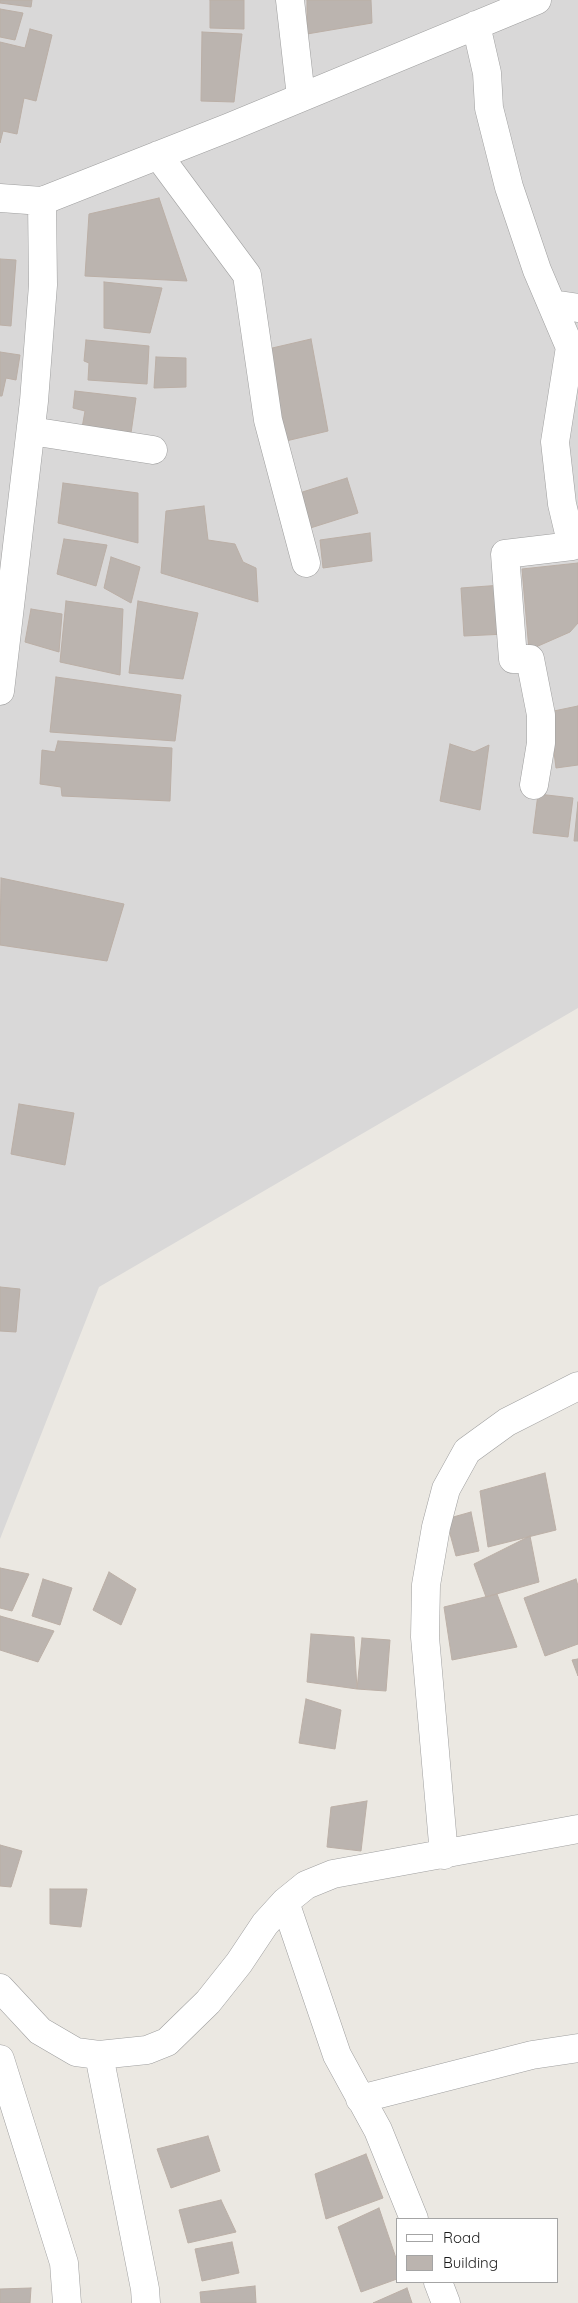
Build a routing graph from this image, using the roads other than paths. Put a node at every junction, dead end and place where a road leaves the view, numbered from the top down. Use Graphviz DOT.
graph roads {
  1 [pos="290,0"];
  2 [pos="537,0"];
  3 [pos="499,7"];
  4 [pos="476,25"];
  5 [pos="301,97"];
  6 [pos="158,155"];
  7 [pos="0,198"];
  8 [pos="42,201"];
  9 [pos="565,306"];
  10 [pos="574,357"];
  11 [pos="31,430"];
  12 [pos="153,450"];
  13 [pos="575,546"];
  14 [pos="306,563"];
  15 [pos="0,690"];
  16 [pos="534,785"];
  17 [pos="578,1386"];
  18 [pos="578,1829"];
  19 [pos="444,1854"];
  20 [pos="285,1902"];
  21 [pos="0,1988"];
  22 [pos="578,2048"];
  23 [pos="99,2055"];
  24 [pos="0,2059"];
  25 [pos="360,2099"];
  26 [pos="414,2218"];
  27 [pos="438,2283"];
  28 [pos="67,2303"];
  29 [pos="146,2303"];
  30 [pos="446,2303"];
  1 -- 5 [label="street"];
  2 -- 3 [label="street"];
  3 -- 4 [label="street"];
  4 -- 5 [label="street"];
  4 -- 9 [label="street"];
  5 -- 6 [label="street"];
  6 -- 8 [label="street"];
  6 -- 14 [label="street"];
  7 -- 8 [label="street"];
  8 -- 11 [label="street"];
  9 -- 10 [label="street"];
  10 -- 13 [label="street"];
  11 -- 12 [label="street"];
  11 -- 15 [label="street"];
  13 -- 16 [label="street"];
  17 -- 19 [label="street"];
  18 -- 19 [label="street"];
  19 -- 20 [label="street"];
  20 -- 23 [label="street"];
  20 -- 25 [label="street"];
  21 -- 23 [label="street"];
  22 -- 25 [label="street"];
  23 -- 29 [label="street"];
  24 -- 28 [label="street"];
  25 -- 26 [label="street"];
  27 -- 30 [label="street"];
}
